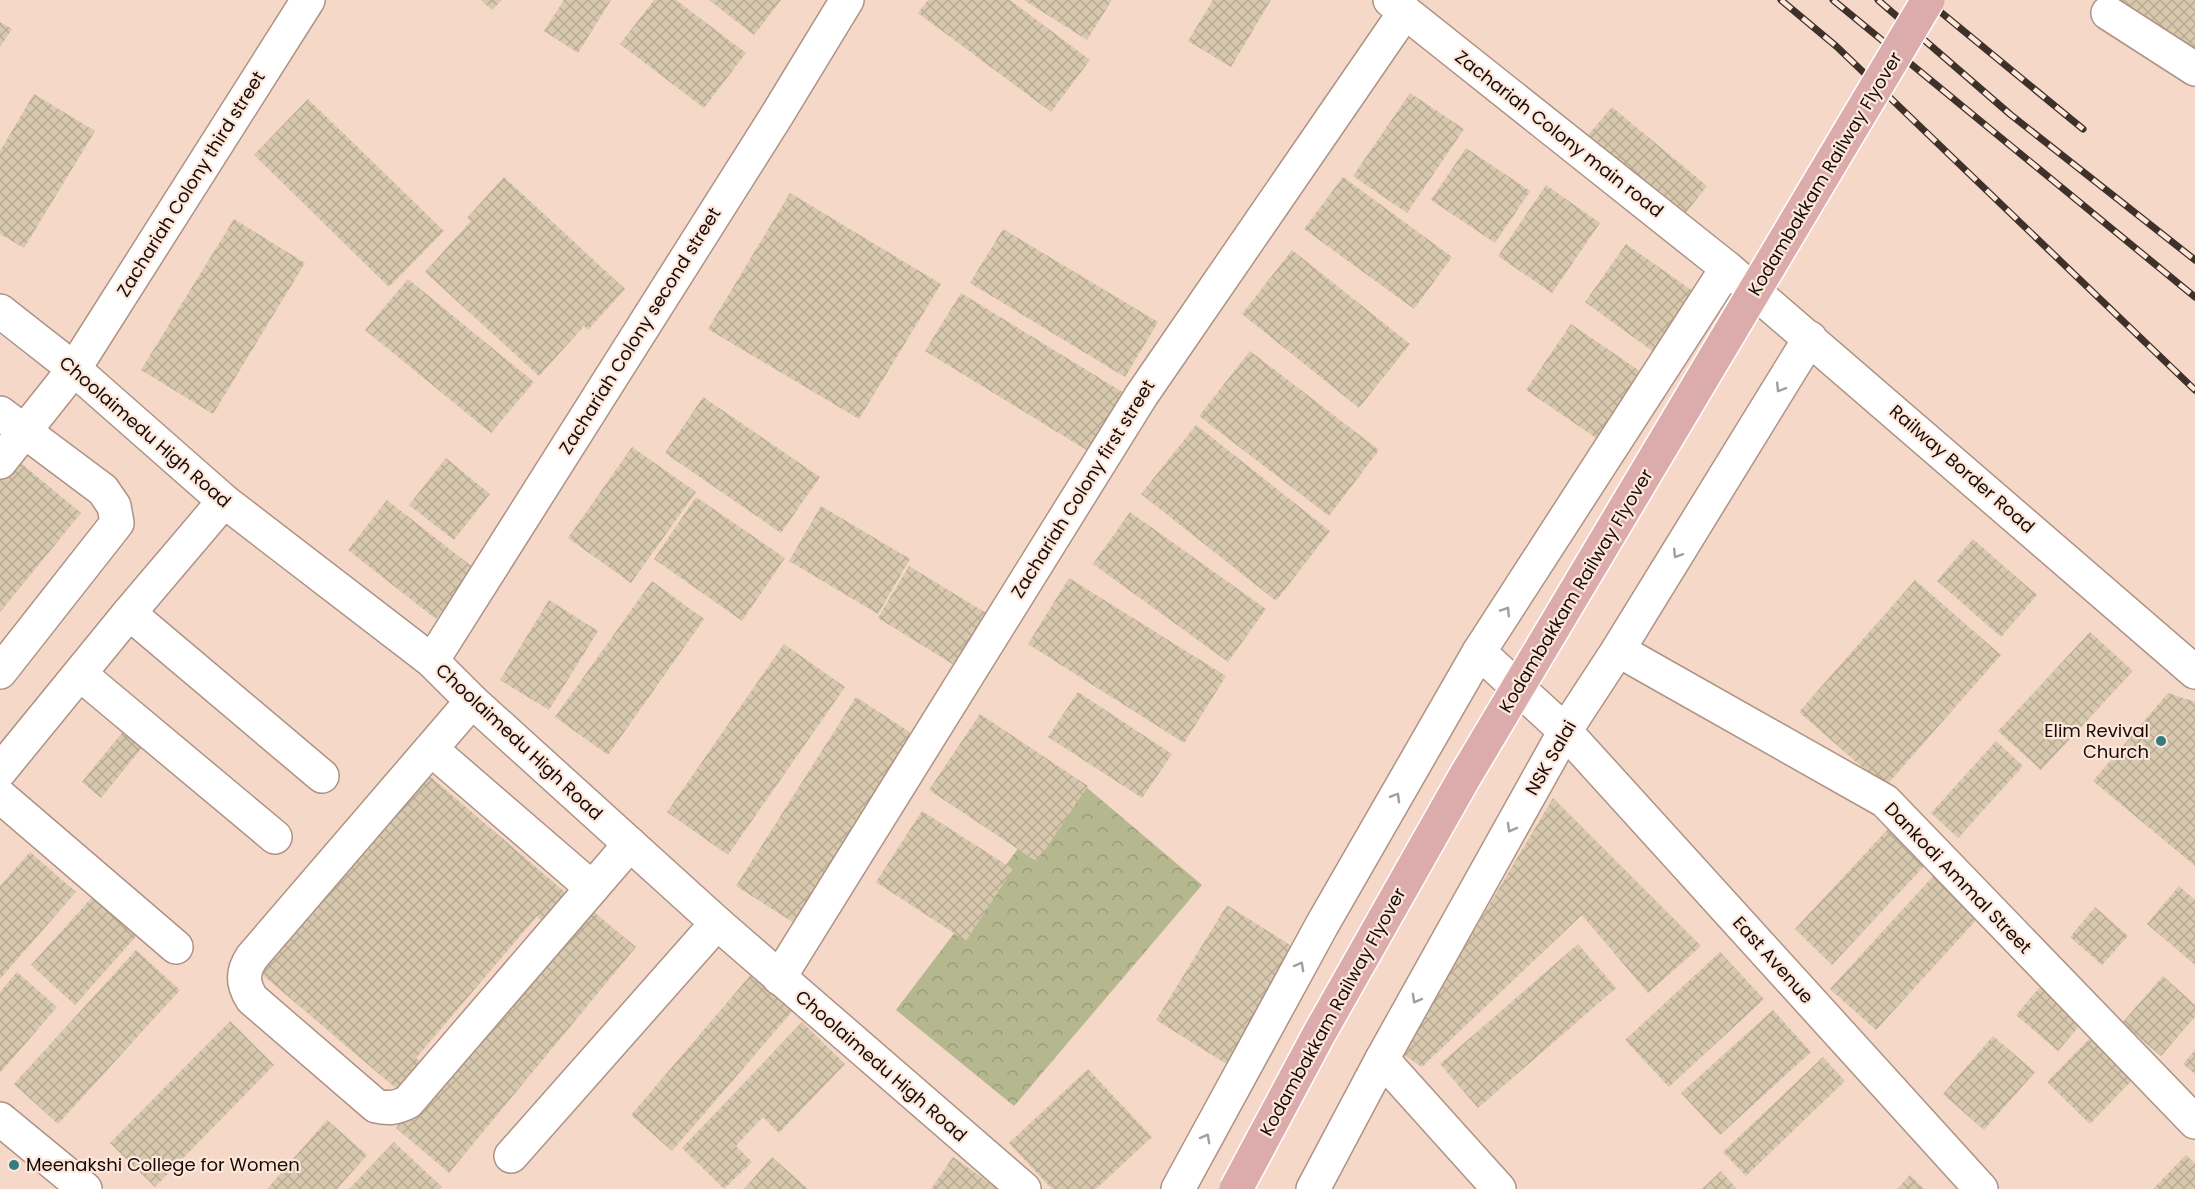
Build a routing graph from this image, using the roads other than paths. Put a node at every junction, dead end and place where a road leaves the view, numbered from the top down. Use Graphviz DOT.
graph roads {
  1 [pos="308,0"];
  2 [pos="847,0"];
  3 [pos="1928,0"];
  4 [pos="1398,6"];
  5 [pos="2109,13"];
  6 [pos="2195,69"];
  7 [pos="1727,268"];
  8 [pos="0,311"];
  9 [pos="1810,338"];
  10 [pos="74,369"];
  11 [pos="12,422"];
  12 [pos="0,462"];
  13 [pos="224,501"];
  14 [pos="129,613"];
  15 [pos="1618,650"];
  16 [pos="1479,652"];
  17 [pos="432,661"];
  18 [pos="0,672"];
  19 [pos="2195,672"];
  20 [pos="80,674"];
  21 [pos="472,701"];
  22 [pos="1565,731"];
  23 [pos="431,749"];
  24 [pos="0,771"];
  25 [pos="322,776"];
  26 [pos="0,796"];
  27 [pos="275,837"];
  28 [pos="630,844"];
  29 [pos="592,888"];
  30 [pos="717,923"];
  31 [pos="176,947"];
  32 [pos="779,978"];
  33 [pos="1382,1059"];
  34 [pos="0,1119"];
  35 [pos="2195,1122"];
  36 [pos="511,1156"];
  37 [pos="85,1189"];
  38 [pos="1024,1189"];
  39 [pos="1178,1189"];
  40 [pos="1236,1189"];
  41 [pos="1313,1189"];
  42 [pos="1499,1189"];
  43 [pos="1981,1189"];
  1 -- 10 [label="street, Zachariah Colony third street"];
  2 -- 17 [label="street, Zachariah Colony second street"];
  3 -- 40 [label="main road, Kodambakkam Railway Flyover, bridge"];
  4 -- 7 [label="street, Zachariah Colony main road"];
  4 -- 32 [label="street, Zachariah Colony first street"];
  5 -- 6 [label="street"];
  7 -- 9 [label="street, Railway Border Road"];
  16 -- 7 [label="street, one-way"];
  8 -- 10 [label="street, Choolaimedu High Road"];
  9 -- 15 [label="street, NSK Salai, one-way"];
  9 -- 19 [label="street, Railway Border Road"];
  10 -- 11 [label="street, Zachariah Colony third street"];
  10 -- 13 [label="street, Choolaimedu High Road"];
  11 -- 12 [label="street, Zachariah Colony third street"];
  11 -- 18 [label="street"];
  13 -- 14 [label="street"];
  13 -- 17 [label="street, Choolaimedu High Road"];
  14 -- 20 [label="street"];
  14 -- 25 [label="street"];
  15 -- 22 [label="street, NSK Salai"];
  15 -- 35 [label="street, Dankodi Ammal Street"];
  16 -- 22 [label="street, East Avenue"];
  39 -- 16 [label="street, one-way"];
  17 -- 21 [label="street, Choolaimedu High Road"];
  20 -- 24 [label="street"];
  20 -- 27 [label="street"];
  21 -- 23 [label="street"];
  21 -- 28 [label="street, Choolaimedu High Road"];
  22 -- 33 [label="street, NSK Salai, one-way"];
  22 -- 43 [label="street, East Avenue"];
  23 -- 29 [label="street"];
  23 -- 29 [label="street"];
  26 -- 31 [label="street"];
  28 -- 29 [label="street"];
  28 -- 30 [label="street, Choolaimedu High Road"];
  30 -- 32 [label="street, Choolaimedu High Road"];
  30 -- 36 [label="street"];
  32 -- 38 [label="street, Choolaimedu High Road"];
  33 -- 41 [label="street, NSK Salai"];
  33 -- 42 [label="street"];
  34 -- 37 [label="street"];
}
